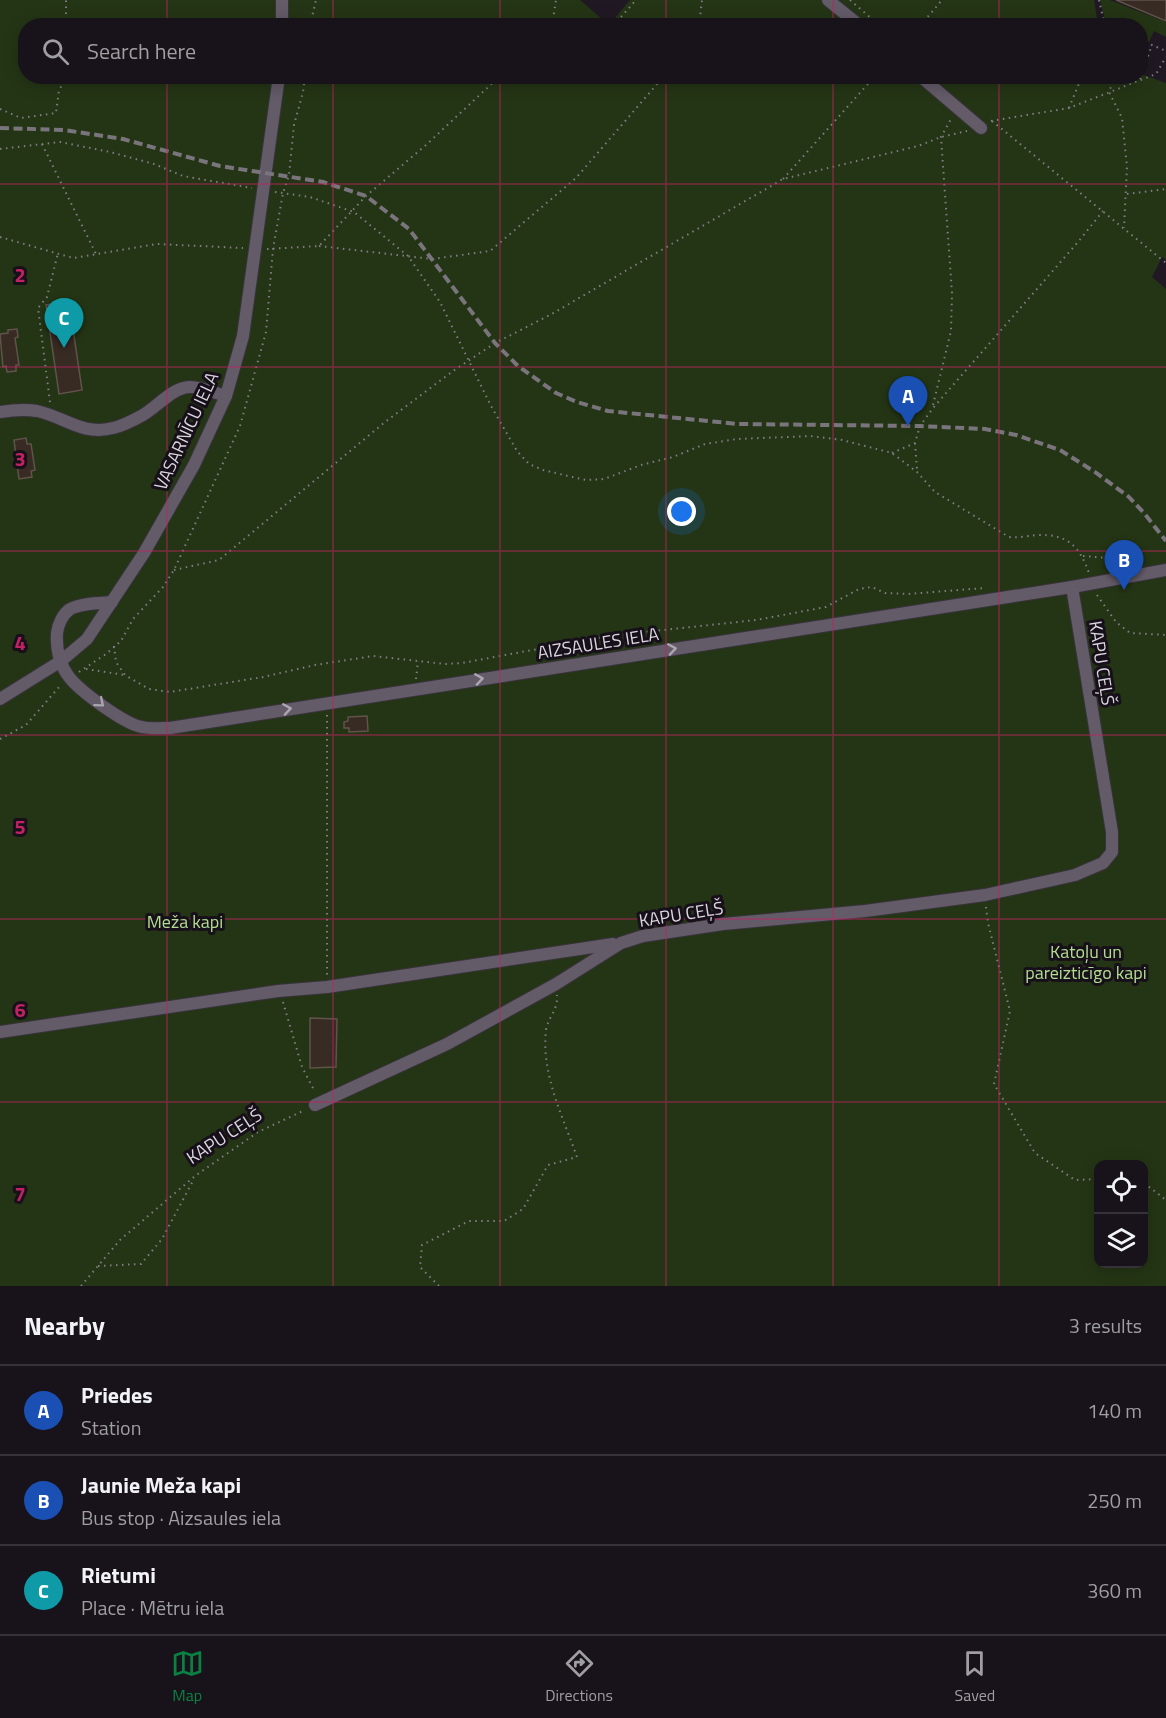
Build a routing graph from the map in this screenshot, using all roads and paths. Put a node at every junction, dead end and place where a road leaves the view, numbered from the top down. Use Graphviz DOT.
graph roads {
  1 [pos="66,0"];
  2 [pos="282,0"];
  3 [pos="316,0"];
  4 [pos="556,0"];
  5 [pos="636,0"];
  6 [pos="702,0"];
  7 [pos="828,0"];
  8 [pos="850,0"];
  9 [pos="942,0"];
  10 [pos="1099,0"];
  11 [pos="66,18"];
  12 [pos="282,18"];
  13 [pos="312,18"];
  14 [pos="553,18"];
  15 [pos="620,18"];
  16 [pos="700,18"];
  17 [pos="850,18"];
  18 [pos="871,18"];
  19 [pos="927,18"];
  20 [pos="1103,18"];
  21 [pos="1148,43"];
  22 [pos="1152,45"];
  23 [pos="1166,51"];
  24 [pos="1148,55"];
  25 [pos="1166,57"];
  26 [pos="1148,77"];
  27 [pos="63,84"];
  28 [pos="278,84"];
  29 [pos="657,84"];
  30 [pos="868,84"];
  31 [pos="929,84"];
  32 [pos="1079,84"];
  33 [pos="1112,84"];
  34 [pos="1130,84"];
  35 [pos="1109,92"];
  36 [pos="1069,108"];
  37 [pos="0,109"];
  38 [pos="956,109"];
  39 [pos="991,120"];
  40 [pos="981,128"];
  41 [pos="941,137"];
  42 [pos="42,144"];
  43 [pos="0,149"];
  44 [pos="783,179"];
  45 [pos="1166,189"];
  46 [pos="264,190"];
  47 [pos="1126,194"];
  48 [pos="1102,211"];
  49 [pos="1125,228"];
  50 [pos="319,246"];
  51 [pos="58,254"];
  52 [pos="96,254"];
  53 [pos="408,256"];
  54 [pos="1166,263"];
  55 [pos="469,362"];
  56 [pos="226,396"];
  57 [pos="933,408"];
  58 [pos="0,412"];
  59 [pos="52,416"];
  60 [pos="915,443"];
  61 [pos="892,453"];
  62 [pos="917,472"];
  63 [pos="1083,556"];
  64 [pos="1135,567"];
  65 [pos="174,570"];
  66 [pos="1166,570"];
  67 [pos="1081,576"];
  68 [pos="1092,584"];
  69 [pos="987,587"];
  70 [pos="1072,587"];
  71 [pos="112,602"];
  72 [pos="1166,635"];
  73 [pos="114,646"];
  74 [pos="61,661"];
  75 [pos="418,661"];
  76 [pos="85,669"];
  77 [pos="125,675"];
  78 [pos="70,678"];
  79 [pos="416,689"];
  80 [pos="0,699"];
  81 [pos="327,703"];
  82 [pos="0,739"];
  83 [pos="985,895"];
  84 [pos="621,943"];
  85 [pos="556,984"];
  86 [pos="327,987"];
  87 [pos="278,991"];
  88 [pos="0,1032"];
  89 [pos="318,1104"];
  90 [pos="195,1176"];
  91 [pos="1094,1179"];
  92 [pos="1148,1187"];
  93 [pos="1166,1200"];
  94 [pos="98,1266"];
  95 [pos="81,1286"];
  96 [pos="439,1286"];
  1 -- 11 [label="path"];
  2 -- 12 [label="street"];
  3 -- 13 [label="path"];
  4 -- 14 [label="path"];
  5 -- 15 [label="path"];
  6 -- 16 [label="path"];
  7 -- 17 [label="street"];
  8 -- 18 [label="path"];
  9 -- 19 [label="path"];
  10 -- 20 [label="path"];
  21 -- 22 [label="path"];
  22 -- 23 [label="path"];
  22 -- 24 [label="path"];
  25 -- 26 [label="path"];
  27 -- 37 [label="path"];
  28 -- 46 [label="street, VASARNĪCU IELA"];
  29 -- 53 [label="path"];
  30 -- 44 [label="path"];
  31 -- 38 [label="street"];
  32 -- 36 [label="path"];
  33 -- 35 [label="path"];
  34 -- 35 [label="path"];
  35 -- 36 [label="path"];
  35 -- 47 [label="path"];
  36 -- 39 [label="path"];
  38 -- 40 [label="street"];
  38 -- 41 [label="path"];
  39 -- 40 [label="path"];
  39 -- 48 [label="path"];
  40 -- 41 [label="path"];
  41 -- 44 [label="path"];
  41 -- 57 [label="path"];
  42 -- 43 [label="path"];
  42 -- 46 [label="path"];
  42 -- 52 [label="path"];
  44 -- 55 [label="path"];
  45 -- 47 [label="path"];
  46 -- 53 [label="path"];
  46 -- 56 [label="street, VASARNĪCU IELA"];
  47 -- 49 [label="path"];
  48 -- 49 [label="path"];
  48 -- 57 [label="path"];
  49 -- 54 [label="path"];
  50 -- 53 [label="path"];
  51 -- 59 [label="path"];
  53 -- 55 [label="path"];
  55 -- 61 [label="path"];
  55 -- 65 [label="path"];
  56 -- 59 [label="street"];
  56 -- 71 [label="street, VASARNĪCU IELA"];
  57 -- 60 [label="path"];
  58 -- 59 [label="street"];
  60 -- 61 [label="path"];
  60 -- 62 [label="path"];
  61 -- 62 [label="path"];
  62 -- 63 [label="path"];
  63 -- 64 [label="path"];
  63 -- 67 [label="path"];
  66 -- 68 [label="street, AIZSAULES IELA"];
  68 -- 70 [label="street, AIZSAULES IELA"];
  68 -- 72 [label="path"];
  69 -- 75 [label="path"];
  79 -- 70 [label="street, AIZSAULES IELA, one-way"];
  70 -- 83 [label="street, KAPU CEĻŠ"];
  71 -- 74 [label="street, VASARNĪCU IELA"];
  71 -- 74 [label="street"];
  73 -- 77 [label="path"];
  74 -- 78 [label="street, AIZSAULES IELA"];
  74 -- 80 [label="street, VASARNĪCU IELA"];
  75 -- 77 [label="path"];
  75 -- 79 [label="path"];
  76 -- 77 [label="path"];
  78 -- 81 [label="street, AIZSAULES IELA, one-way"];
  78 -- 82 [label="path"];
  79 -- 81 [label="street, AIZSAULES IELA"];
  81 -- 86 [label="path"];
  83 -- 84 [label="street, KAPU CEĻŠ"];
  83 -- 91 [label="path"];
  84 -- 85 [label="street, KAPU CEĻŠ"];
  84 -- 86 [label="street"];
  85 -- 89 [label="street, KAPU CEĻŠ"];
  85 -- 96 [label="path"];
  86 -- 87 [label="street"];
  87 -- 88 [label="street"];
  87 -- 89 [label="path"];
  89 -- 90 [label="path, KAPU CEĻŠ"];
  90 -- 94 [label="path, KAPU CEĻŠ"];
  90 -- 94 [label="path"];
  92 -- 93 [label="path"];
  94 -- 95 [label="path, KAPU CEĻŠ"];
}
